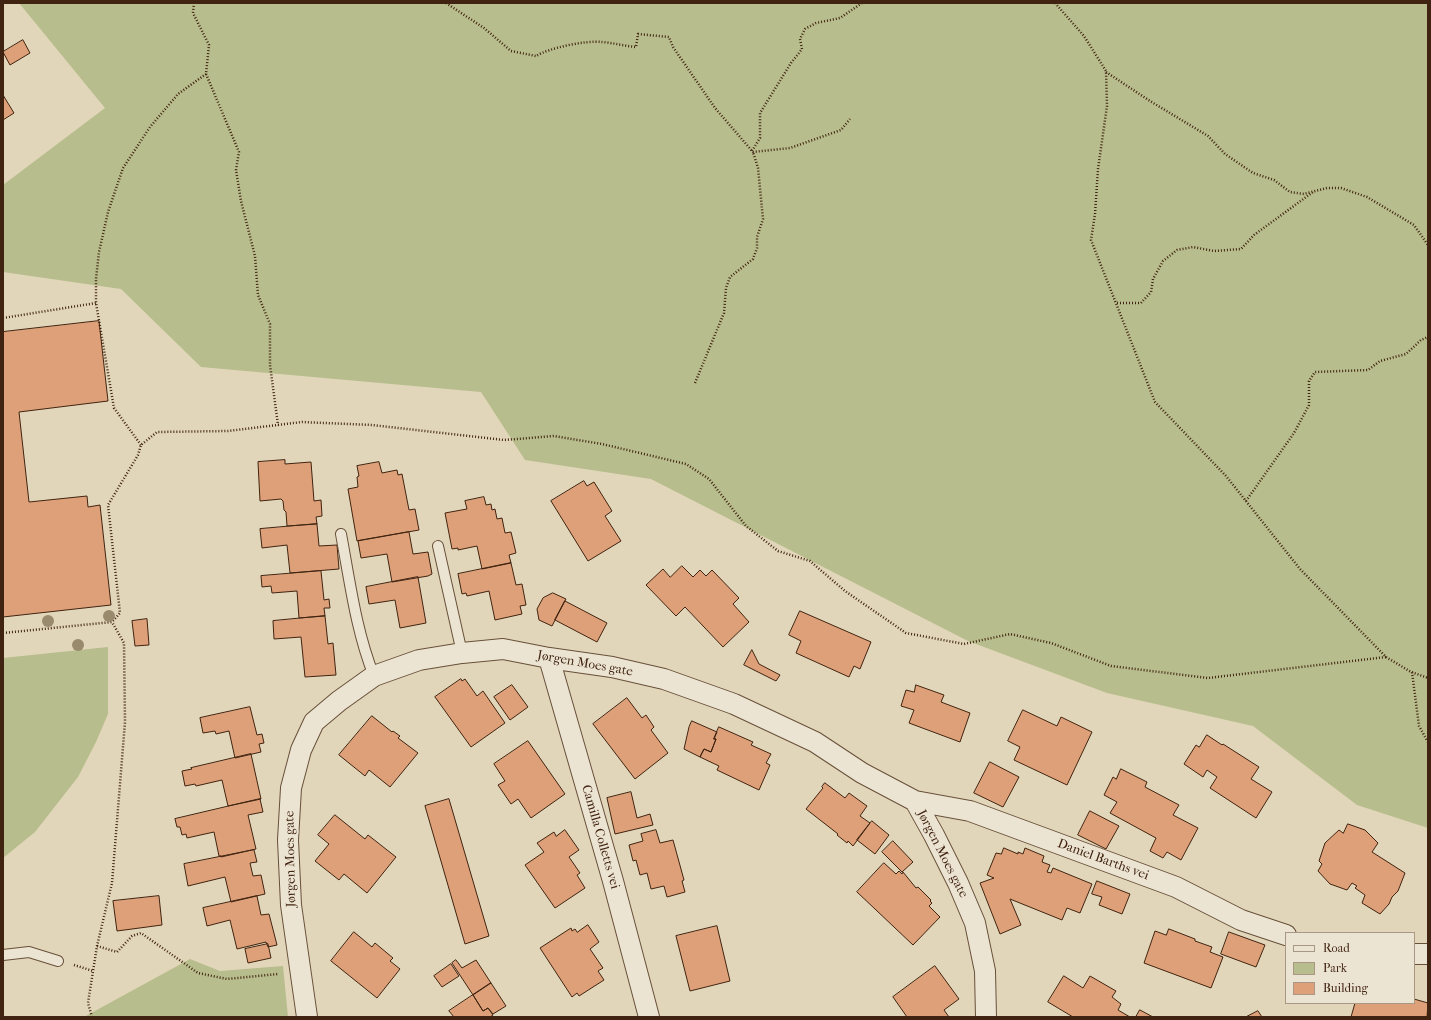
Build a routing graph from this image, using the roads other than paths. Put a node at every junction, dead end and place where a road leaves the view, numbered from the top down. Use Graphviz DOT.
graph roads {
  1 [pos="341,534"];
  2 [pos="438,546"];
  3 [pos="462,653"];
  4 [pos="550,658"];
  5 [pos="374,676"];
  6 [pos="915,801"];
  7 [pos="1285,935"];
  8 [pos="1415,954"];
  9 [pos="1428,954"];
  10 [pos="3,955"];
  11 [pos="58,961"];
  12 [pos="307,1017"];
  13 [pos="649,1017"];
  14 [pos="986,1017"];
  1 -- 5 [label="lane"];
  2 -- 3 [label="lane"];
  3 -- 4 [label="street, Jørgen Moes gate"];
  3 -- 5 [label="street, Jørgen Moes gate"];
  4 -- 6 [label="street, Jørgen Moes gate"];
  4 -- 13 [label="street, Camilla Colletts vei"];
  5 -- 12 [label="street, Jørgen Moes gate"];
  6 -- 7 [label="street, Daniel Barths vei"];
  6 -- 14 [label="street, Jørgen Moes gate"];
  8 -- 9 [label="street"];
  10 -- 11 [label="lane"];
}
